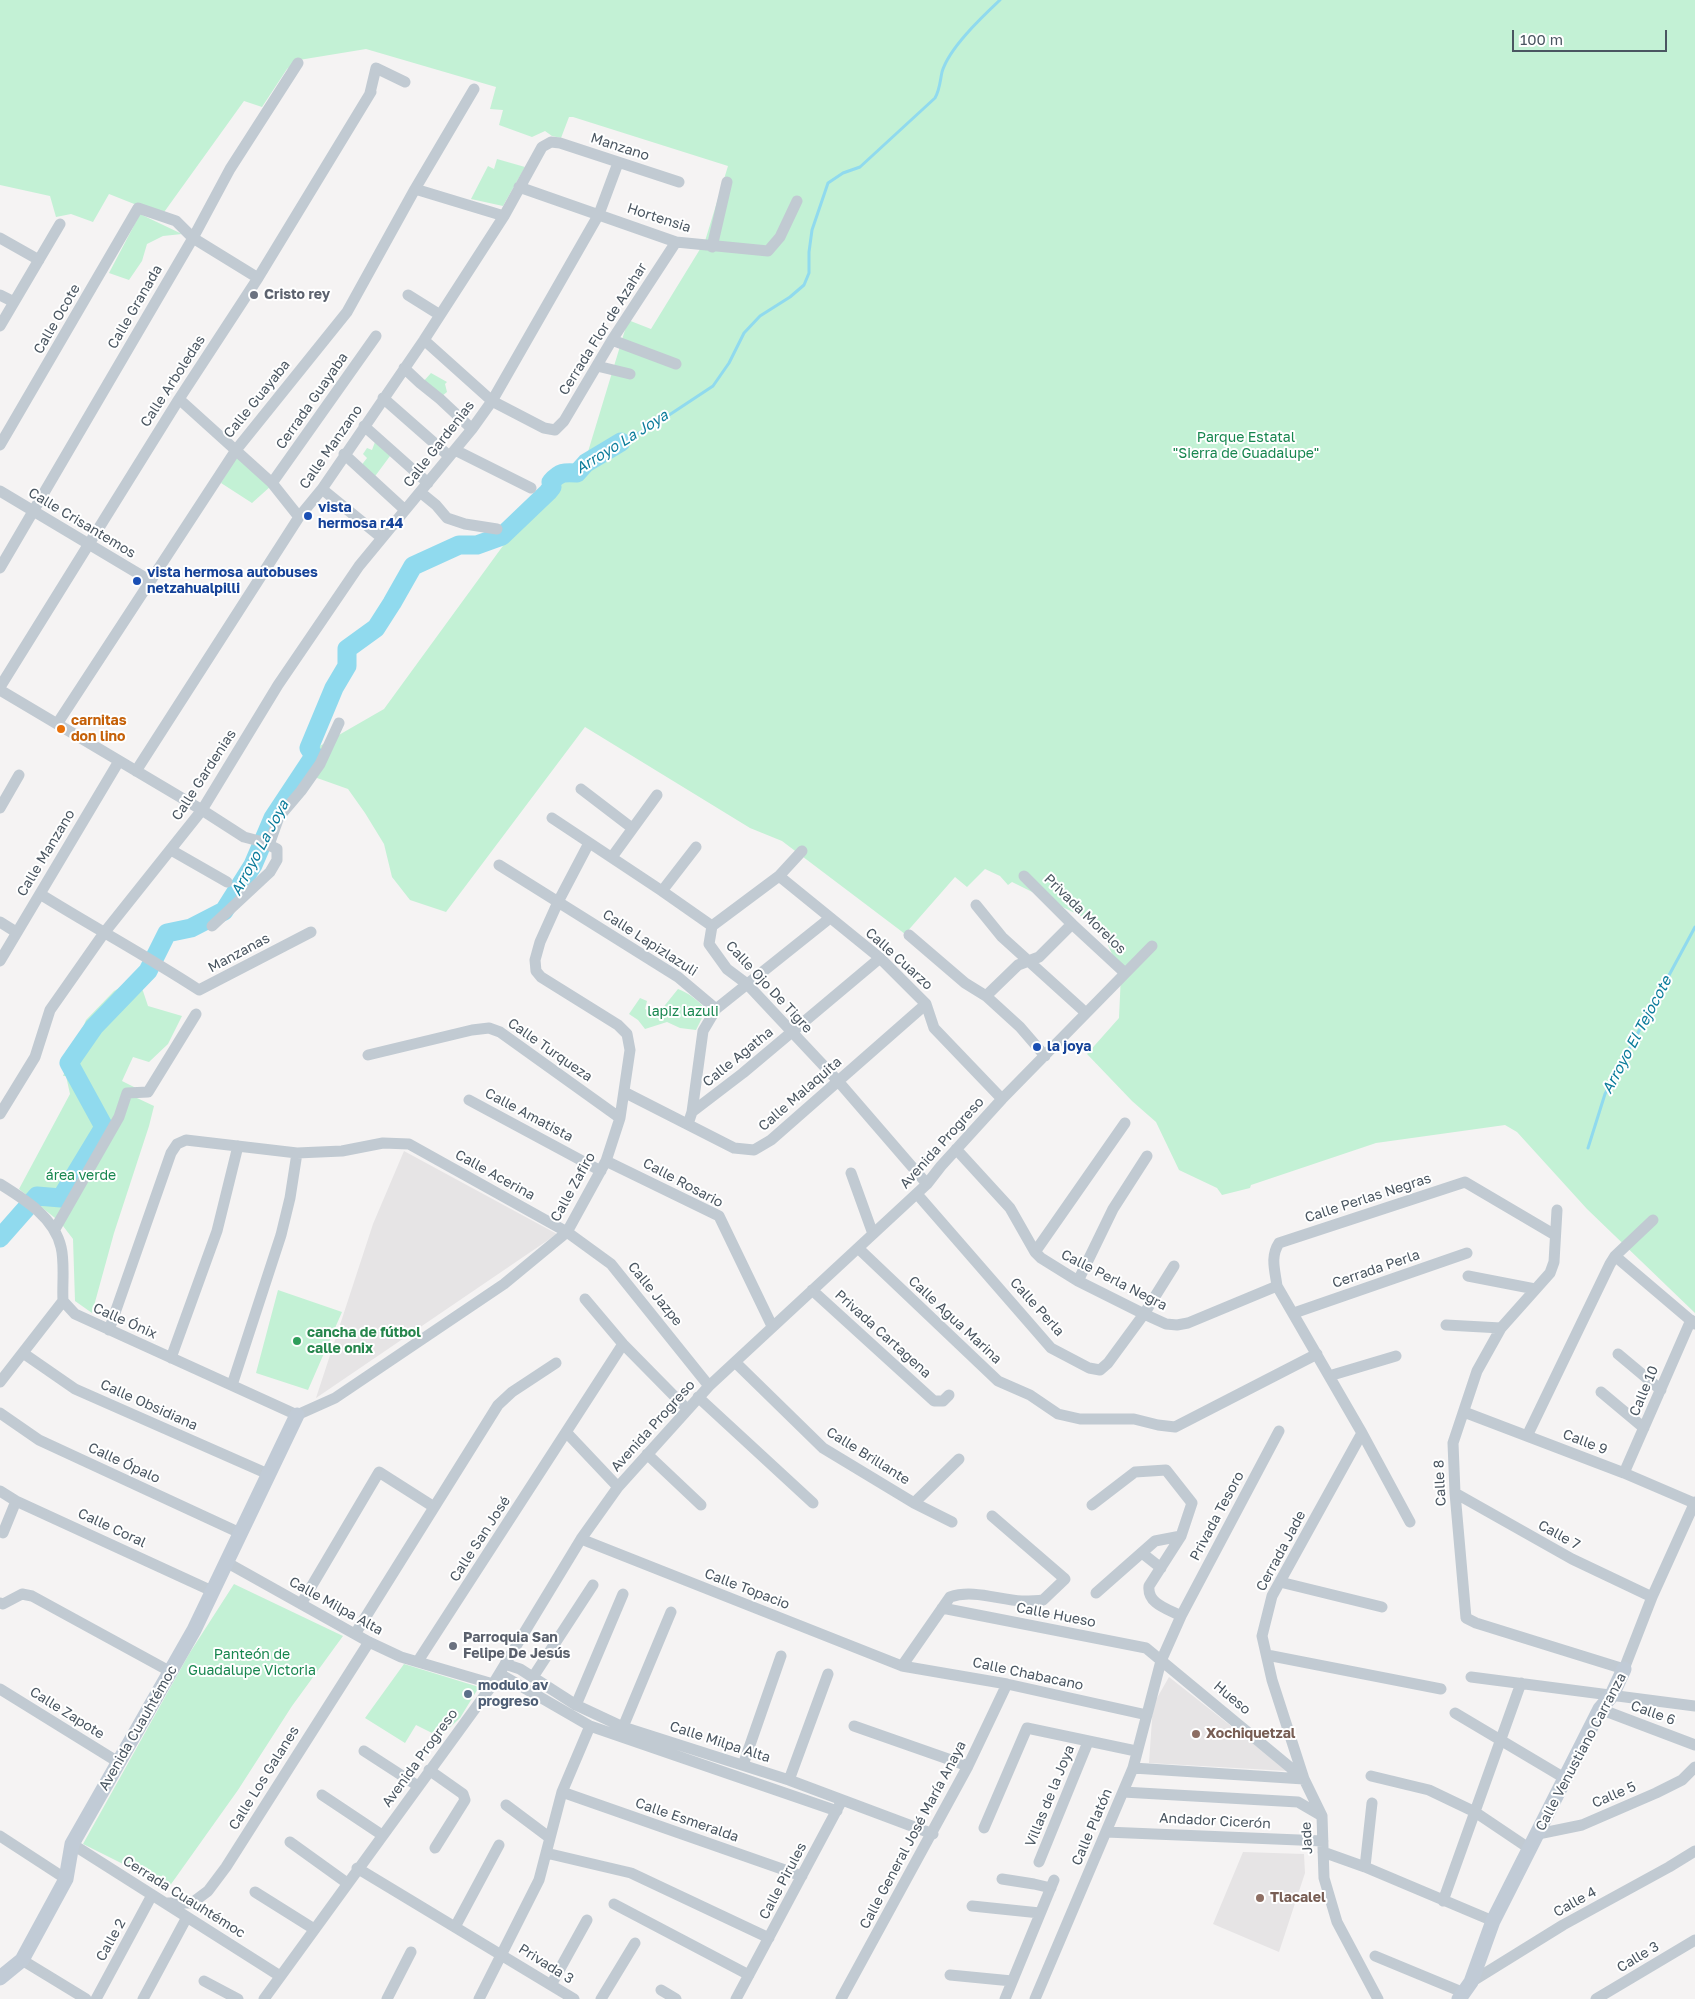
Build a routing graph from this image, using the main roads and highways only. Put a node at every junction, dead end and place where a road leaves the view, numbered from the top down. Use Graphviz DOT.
graph roads {
  1 [pos="297,1416"];
  2 [pos="1624,1669"];
  3 [pos="0,1978"];
  4 [pos="1464,1991"];
  1 -- 3 [label="main road, Avenida Cuauhtémoc"];
  2 -- 4 [label="main road, Calle Venustiano Carranza"];
}
